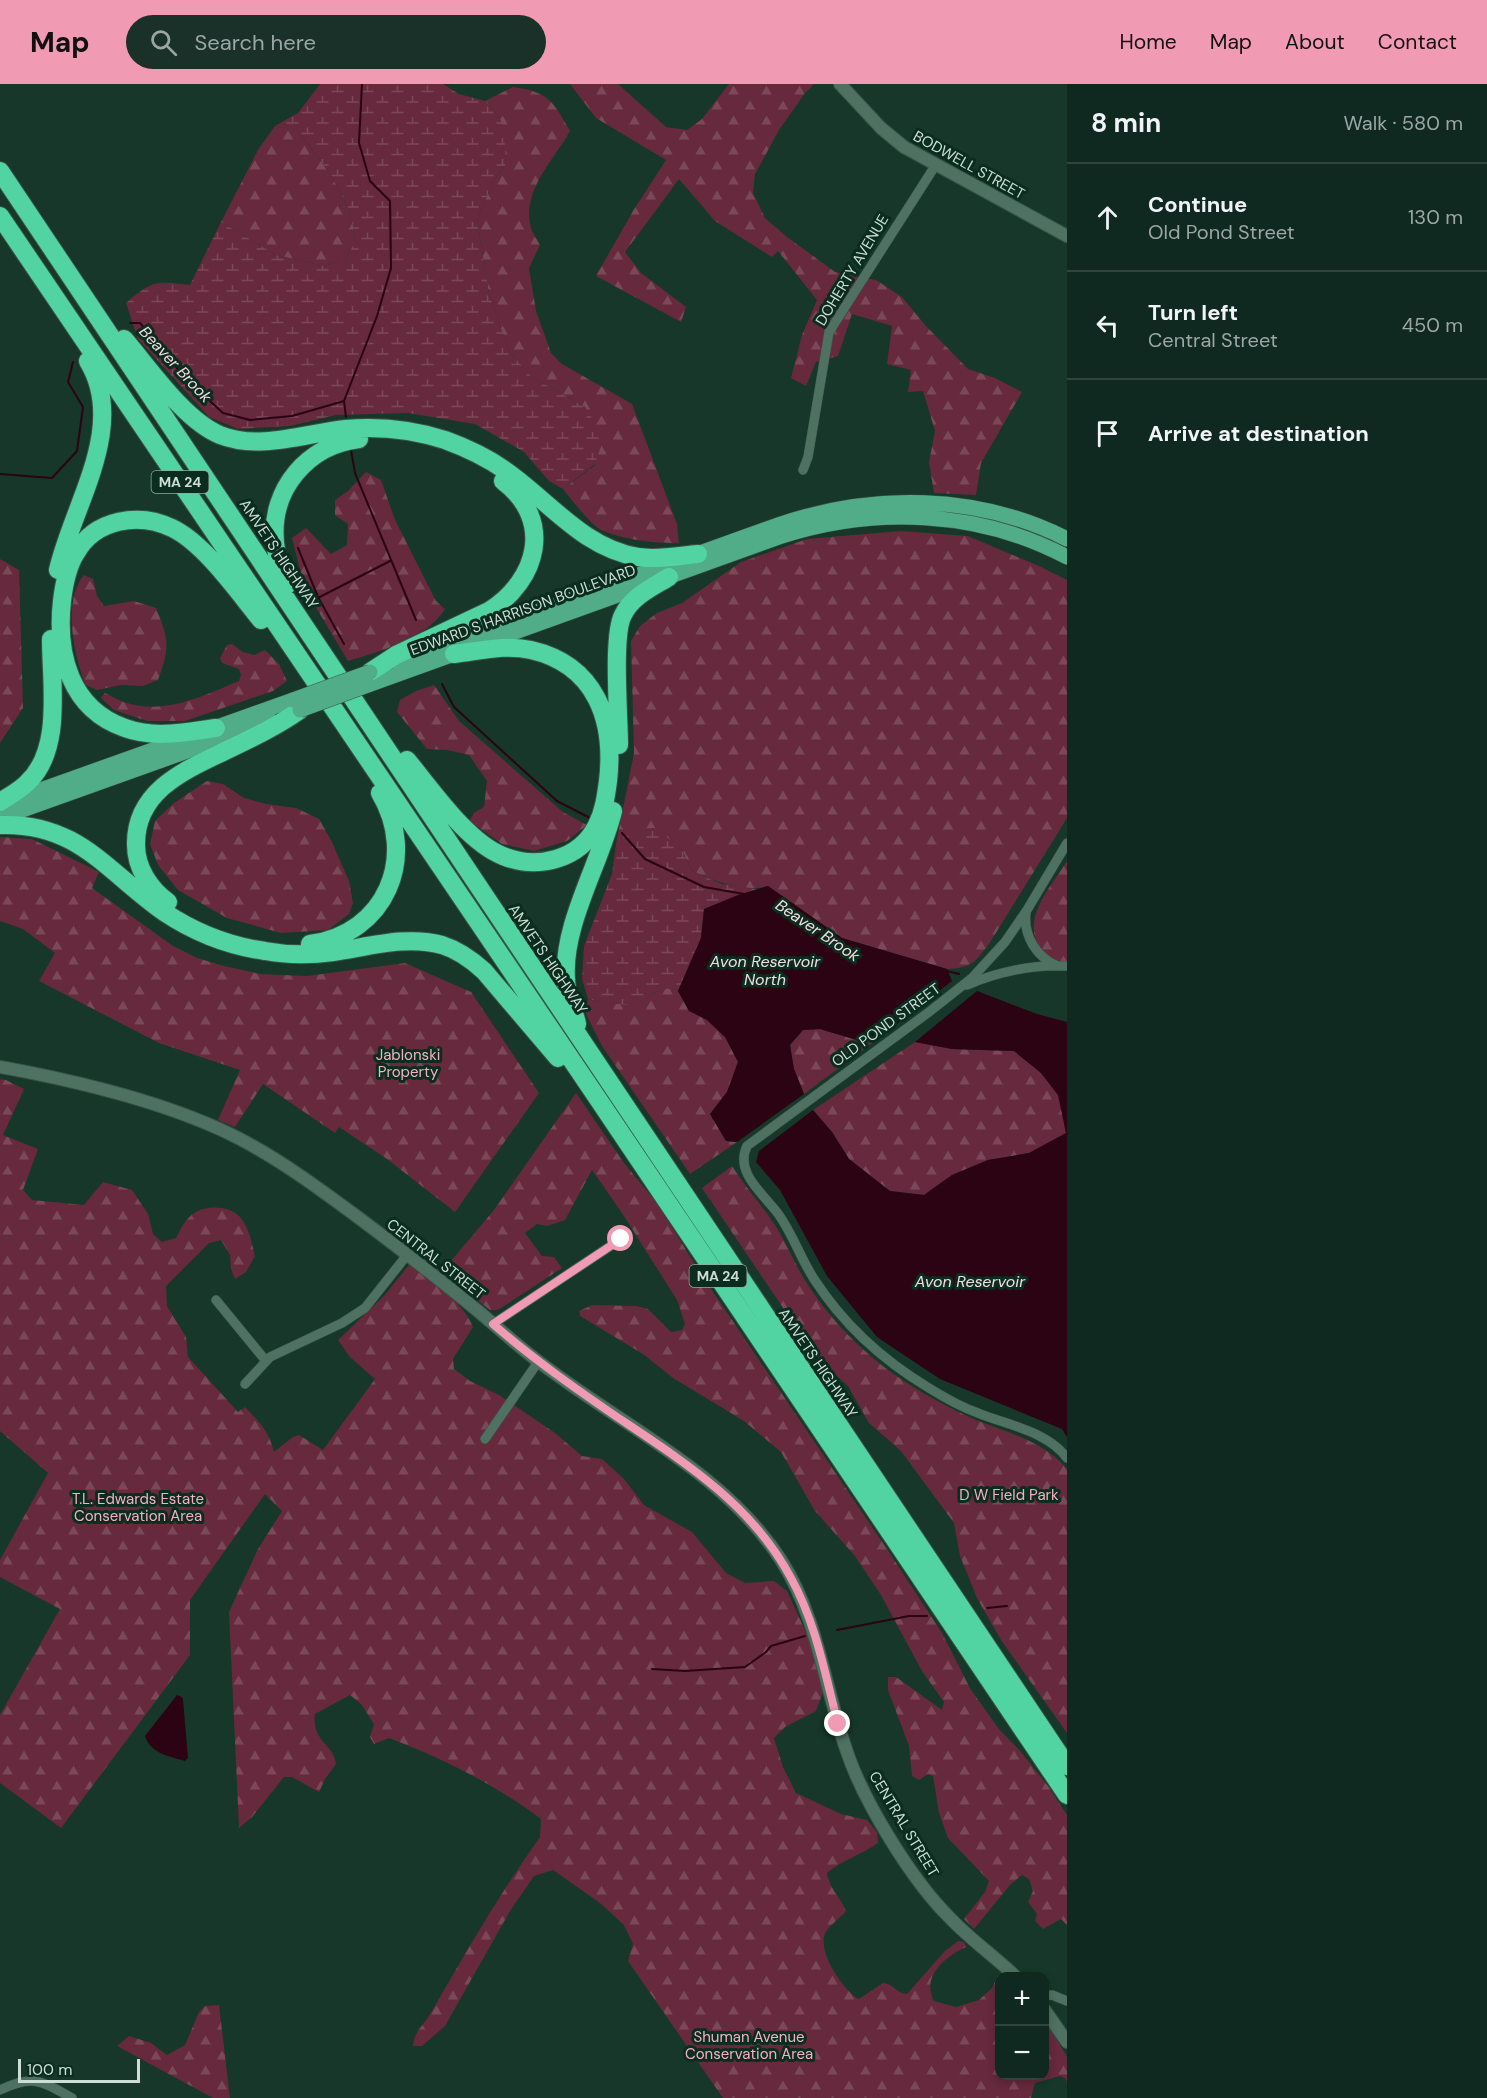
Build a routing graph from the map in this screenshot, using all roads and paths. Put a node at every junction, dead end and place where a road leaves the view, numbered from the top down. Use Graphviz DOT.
graph roads {
  1 [pos="840,84"];
  2 [pos="935,165"];
  3 [pos="0,171"];
  4 [pos="0,216"];
  5 [pos="1067,236"];
  6 [pos="72,321"];
  7 [pos="100,321"];
  8 [pos="803,470"];
  9 [pos="1067,539"];
  10 [pos="698,554"];
  11 [pos="1067,557"];
  12 [pos="669,576"];
  13 [pos="288,600"];
  14 [pos="288,642"];
  15 [pos="454,654"];
  16 [pos="369,679"];
  17 [pos="296,705"];
  18 [pos="216,728"];
  19 [pos="378,735"];
  20 [pos="367,758"];
  21 [pos="0,803"];
  22 [pos="0,818"];
  23 [pos="0,825"];
  24 [pos="1067,843"];
  25 [pos="1027,910"];
  26 [pos="1063,966"];
  27 [pos="960,989"];
  28 [pos="581,1040"];
  29 [pos="0,1066"];
  30 [pos="596,1096"];
  31 [pos="621,1239"];
  32 [pos="407,1255"];
  33 [pos="216,1300"];
  34 [pos="493,1324"];
  35 [pos="266,1361"];
  36 [pos="538,1362"];
  37 [pos="245,1384"];
  38 [pos="485,1438"];
  39 [pos="1067,1458"];
  40 [pos="1067,1766"];
  41 [pos="1067,1795"];
  42 [pos="1009,1972"];
  43 [pos="1049,1995"];
  44 [pos="1067,2001"];
  45 [pos="1049,2016"];
  46 [pos="1067,2042"];
  47 [pos="0,2090"];
  48 [pos="72,2098"];
  1 -- 2 [label="street, BODWELL STREET"];
  2 -- 5 [label="street, BODWELL STREET"];
  2 -- 8 [label="street, DOHERTY AVENUE"];
  3 -- 7 [label="highway, AMVETS HIGHWAY / MA 24"];
  4 -- 6 [label="highway, MA 24"];
  6 -- 14 [label="highway, MA 24"];
  6 -- 21 [label="highway"];
  7 -- 10 [label="highway"];
  7 -- 13 [label="highway, AMVETS HIGHWAY / MA 24"];
  9 -- 10 [label="main road, EDWARD S HARRISON BOULEVARD"];
  10 -- 16 [label="main road, EDWARD S HARRISON BOULEVARD"];
  11 -- 12 [label="main road, EDWARD S HARRISON BOULEVARD"];
  12 -- 15 [label="main road, EDWARD S HARRISON BOULEVARD"];
  12 -- 28 [label="highway"];
  13 -- 16 [label="highway"];
  13 -- 19 [label="highway, AMVETS HIGHWAY / MA 24"];
  14 -- 18 [label="highway"];
  14 -- 20 [label="highway, MA 24"];
  15 -- 16 [label="main road, EDWARD S HARRISON BOULEVARD"];
  15 -- 19 [label="highway"];
  16 -- 17 [label="main road, EDWARD S HARRISON BOULEVARD, bridge"];
  17 -- 18 [label="main road, EDWARD S HARRISON BOULEVARD"];
  17 -- 20 [label="highway"];
  17 -- 22 [label="main road, EDWARD S HARRISON BOULEVARD"];
  18 -- 21 [label="main road, EDWARD S HARRISON BOULEVARD"];
  19 -- 28 [label="highway, AMVETS HIGHWAY / MA 24"];
  20 -- 30 [label="highway, MA 24"];
  23 -- 30 [label="highway"];
  24 -- 25 [label="street, OLD POND STREET"];
  25 -- 26 [label="street"];
  25 -- 27 [label="street, OLD POND STREET"];
  26 -- 27 [label="street"];
  27 -- 39 [label="street, OLD POND STREET"];
  28 -- 40 [label="highway, AMVETS HIGHWAY / MA 24"];
  29 -- 32 [label="street, CENTRAL STREET"];
  30 -- 41 [label="highway, MA 24"];
  31 -- 34 [label="street"];
  32 -- 34 [label="street, CENTRAL STREET"];
  32 -- 35 [label="street"];
  33 -- 35 [label="street"];
  34 -- 36 [label="street, CENTRAL STREET"];
  35 -- 37 [label="street"];
  36 -- 38 [label="street"];
  36 -- 42 [label="street, CENTRAL STREET"];
  43 -- 44 [label="street"];
  45 -- 46 [label="street"];
  47 -- 48 [label="street"];
}
